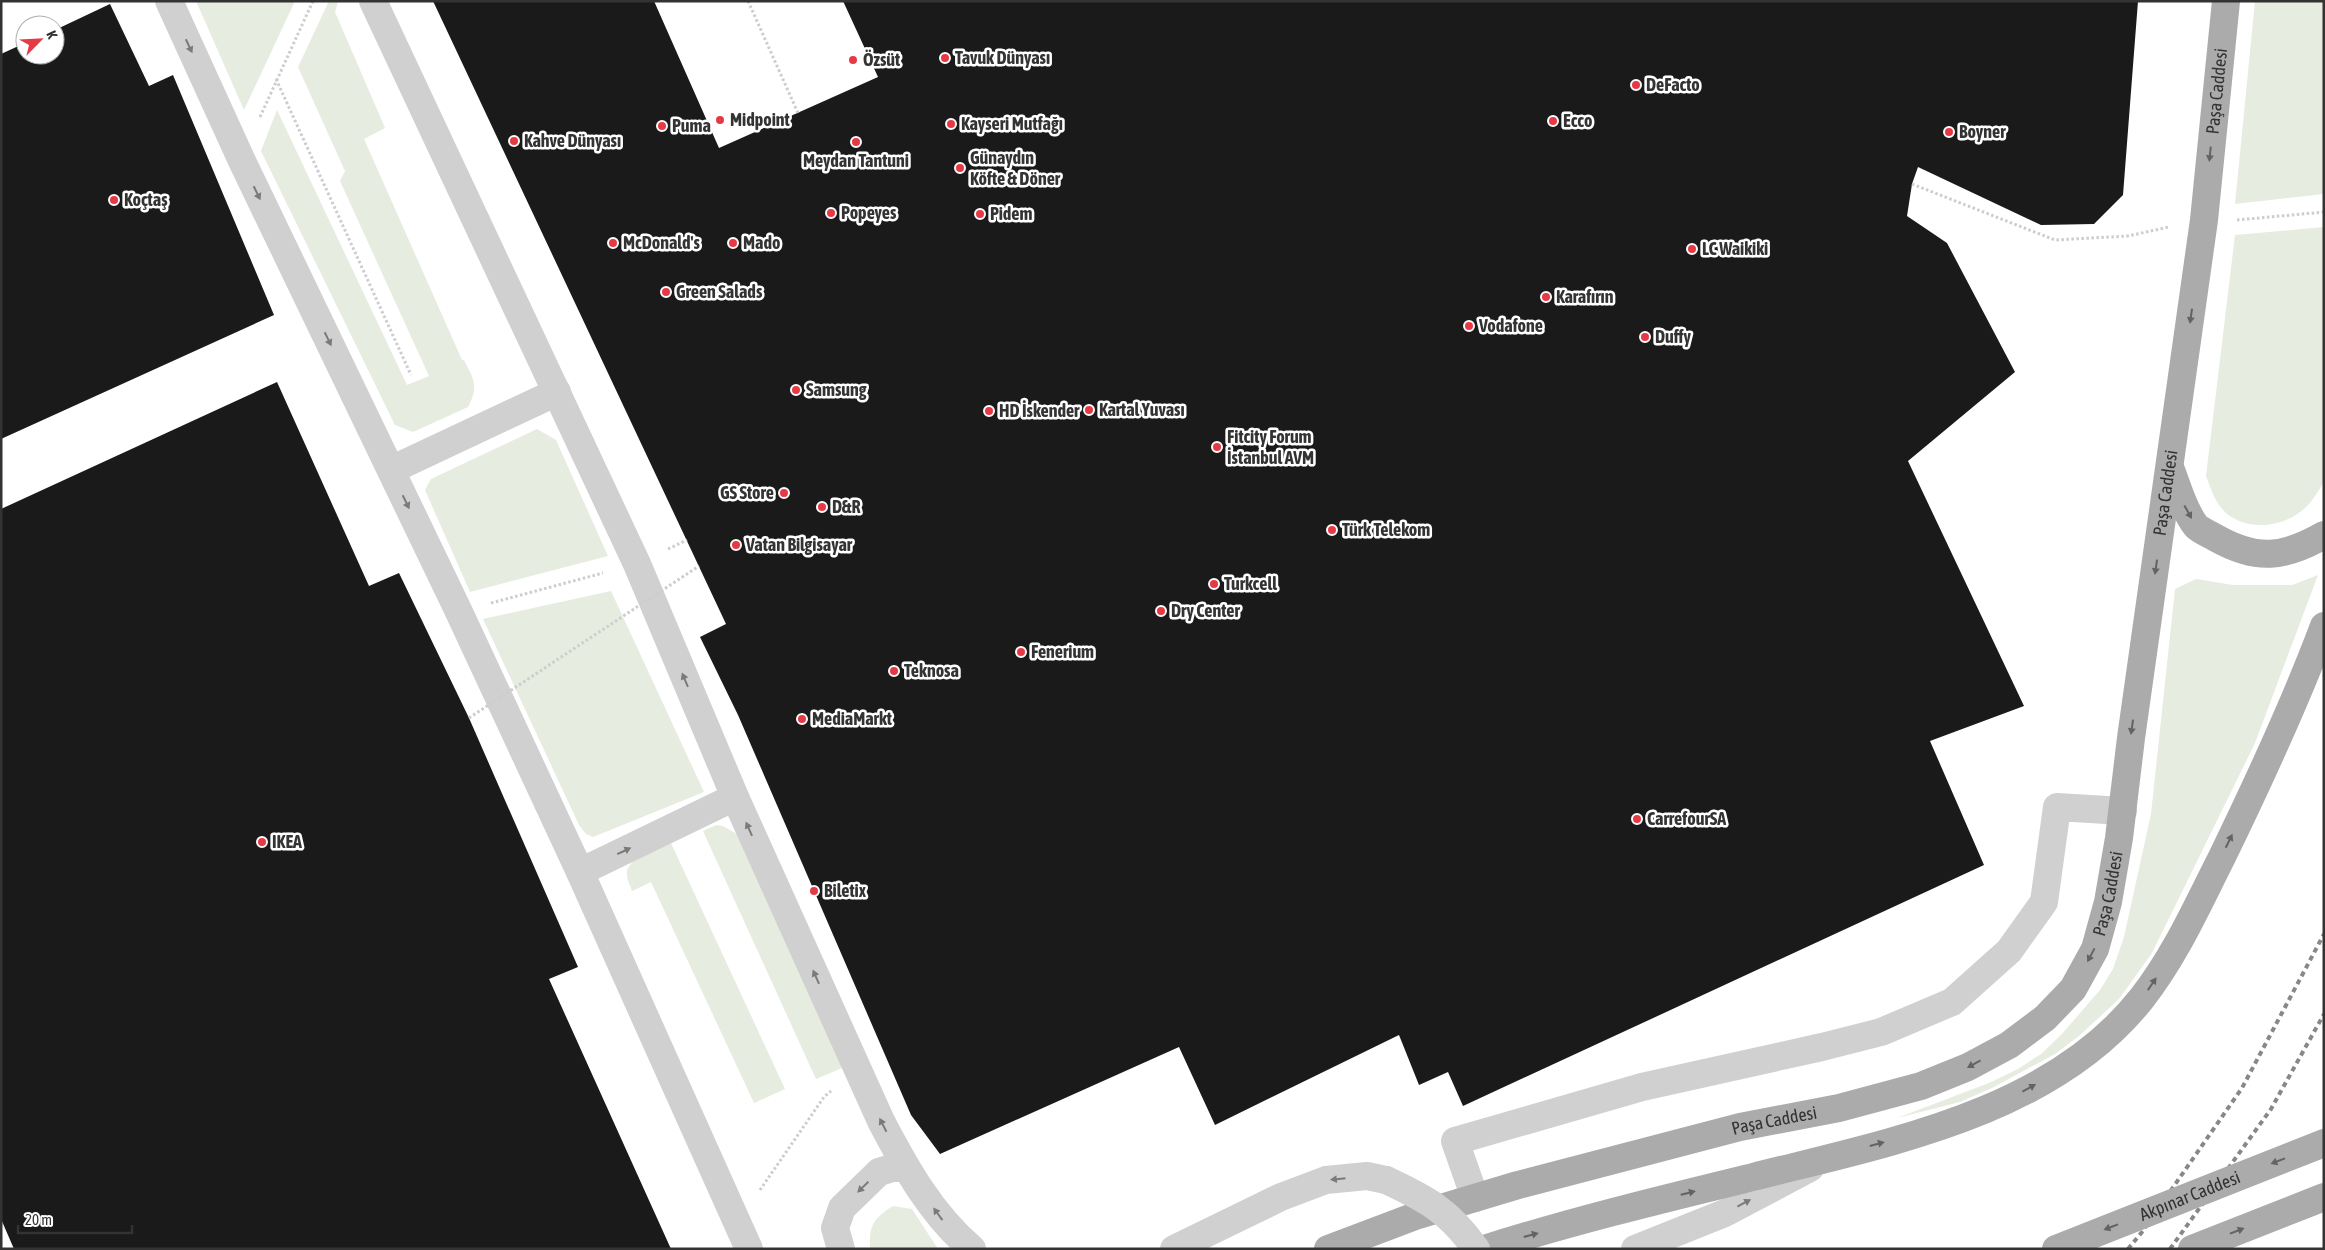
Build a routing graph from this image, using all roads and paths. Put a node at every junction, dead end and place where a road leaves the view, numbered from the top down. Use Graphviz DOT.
graph roads {
  1 [pos="169,1"];
  2 [pos="313,1"];
  3 [pos="373,1"];
  4 [pos="748,1"];
  5 [pos="2226,1"];
  6 [pos="276,78"];
  7 [pos="798,113"];
  8 [pos="242,161"];
  9 [pos="1912,184"];
  10 [pos="2324,212"];
  11 [pos="2204,220"];
  12 [pos="410,375"];
  13 [pos="557,392"];
  14 [pos="2170,466"];
  15 [pos="391,470"];
  16 [pos="2324,535"];
  17 [pos="687,540"];
  18 [pos="636,564"];
  19 [pos="699,566"];
  20 [pos="459,612"];
  21 [pos="2324,626"];
  22 [pos="469,718"];
  23 [pos="735,797"];
  24 [pos="2122,811"];
  25 [pos="580,872"];
  26 [pos="858,1068"];
  27 [pos="2324,1143"];
  28 [pos="1830,1157"];
  29 [pos="906,1168"];
  30 [pos="2324,1197"];
  31 [pos="1475,1198"];
  32 [pos="734,1214"];
  33 [pos="749,1249"];
  34 [pos="841,1249"];
  35 [pos="972,1249"];
  36 [pos="1174,1249"];
  37 [pos="1328,1249"];
  38 [pos="1476,1249"];
  39 [pos="1484,1249"];
  40 [pos="1635,1249"];
  41 [pos="2056,1249"];
  42 [pos="2192,1249"];
  1 -- 8 [label="street, one-way"];
  2 -- 6 [label="path"];
  3 -- 13 [label="street"];
  4 -- 7 [label="path"];
  5 -- 11 [label="main road, Paşa Caddesi, one-way"];
  6 -- 8 [label="path"];
  6 -- 12 [label="path"];
  8 -- 15 [label="street, one-way"];
  9 -- 11 [label="path"];
  10 -- 11 [label="path"];
  11 -- 14 [label="main road, Paşa Caddesi, one-way"];
  13 -- 15 [label="street"];
  13 -- 18 [label="street"];
  14 -- 16 [label="main road, one-way"];
  14 -- 24 [label="main road, Paşa Caddesi, one-way"];
  15 -- 20 [label="street, one-way"];
  17 -- 18 [label="path"];
  18 -- 20 [label="path"];
  23 -- 18 [label="street, one-way"];
  19 -- 22 [label="path, bridge"];
  20 -- 25 [label="street"];
  28 -- 21 [label="main road, one-way"];
  25 -- 23 [label="street, one-way"];
  26 -- 23 [label="street, one-way"];
  24 -- 31 [label="main road, Paşa Caddesi, one-way"];
  24 -- 31 [label="street"];
  25 -- 32 [label="street"];
  29 -- 26 [label="street, one-way"];
  26 -- 32 [label="path"];
  27 -- 41 [label="main road, Akpınar Caddesi, one-way, bridge"];
  39 -- 28 [label="main road, one-way"];
  40 -- 28 [label="street, one-way"];
  29 -- 34 [label="street, one-way"];
  35 -- 29 [label="street, one-way"];
  42 -- 30 [label="main road, one-way"];
  31 -- 37 [label="main road, Paşa Caddesi"];
  32 -- 33 [label="street"];
  38 -- 36 [label="street, one-way, bridge"];
}
